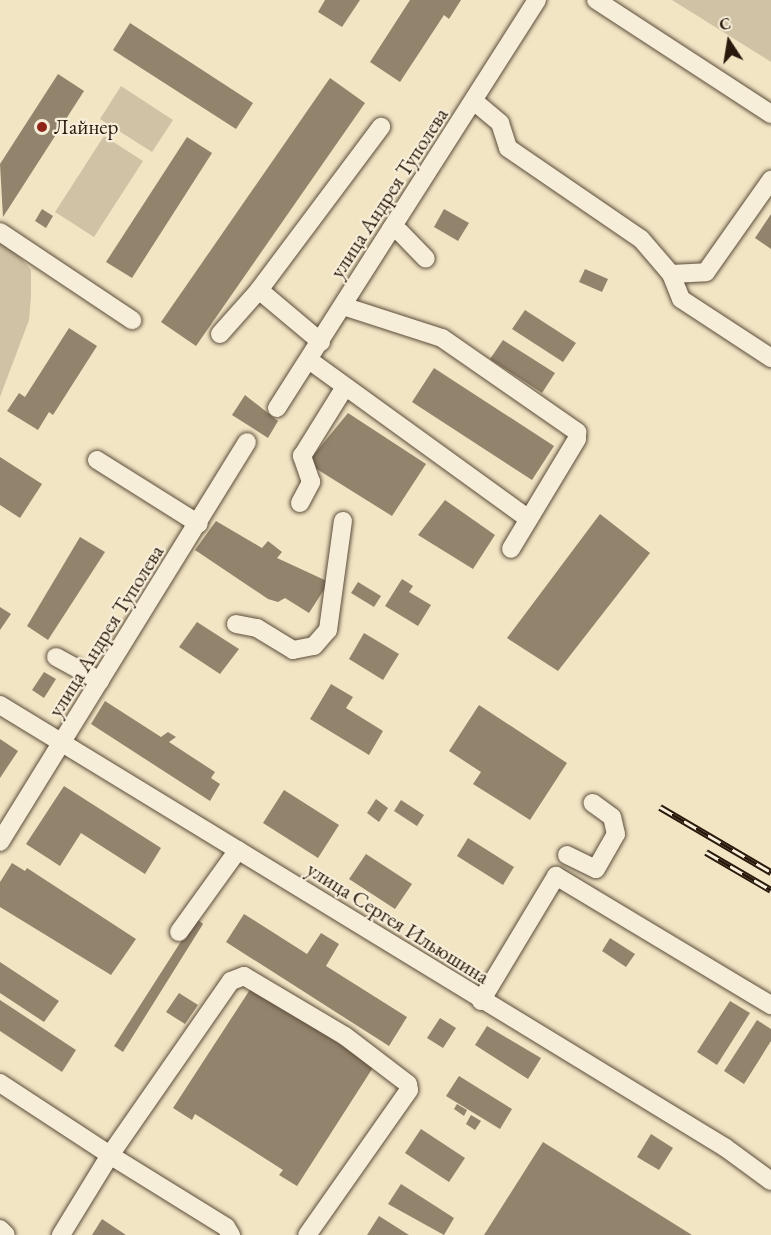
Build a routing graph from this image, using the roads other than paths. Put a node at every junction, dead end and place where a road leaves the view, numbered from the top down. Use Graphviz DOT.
graph roads {
  1 [pos="537,0"];
  2 [pos="596,0"];
  3 [pos="475,102"];
  4 [pos="771,114"];
  5 [pos="381,127"];
  6 [pos="771,180"];
  7 [pos="391,229"];
  8 [pos="0,232"];
  9 [pos="426,259"];
  10 [pos="670,274"];
  11 [pos="259,290"];
  12 [pos="343,306"];
  13 [pos="132,320"];
  14 [pos="220,334"];
  15 [pos="321,342"];
  16 [pos="771,358"];
  17 [pos="309,360"];
  18 [pos="345,387"];
  19 [pos="276,408"];
  20 [pos="248,442"];
  21 [pos="97,459"];
  22 [pos="300,503"];
  23 [pos="529,519"];
  24 [pos="343,521"];
  25 [pos="200,524"];
  26 [pos="511,549"];
  27 [pos="236,624"];
  28 [pos="56,657"];
  29 [pos="100,681"];
  30 [pos="0,705"];
  31 [pos="62,745"];
  32 [pos="593,803"];
  33 [pos="0,842"];
  34 [pos="238,850"];
  35 [pos="567,855"];
  36 [pos="179,932"];
  37 [pos="481,1001"];
  38 [pos="771,1005"];
  39 [pos="0,1083"];
  40 [pos="110,1155"];
  41 [pos="771,1181"];
  42 [pos="0,1229"];
  43 [pos="6,1235"];
  44 [pos="61,1235"];
  45 [pos="231,1235"];
  46 [pos="307,1235"];
  1 -- 3 [label="street, улица Андрея Туполева"];
  2 -- 4 [label="street"];
  3 -- 7 [label="street, улица Андрея Туполева"];
  3 -- 10 [label="street"];
  5 -- 11 [label="street"];
  6 -- 10 [label="street"];
  7 -- 9 [label="street"];
  7 -- 12 [label="street, улица Андрея Туполева"];
  8 -- 13 [label="street"];
  10 -- 16 [label="street"];
  11 -- 14 [label="street"];
  11 -- 15 [label="street"];
  12 -- 15 [label="street, улица Андрея Туполева"];
  12 -- 23 [label="street"];
  15 -- 17 [label="street, улица Андрея Туполева"];
  17 -- 18 [label="street"];
  17 -- 19 [label="street, улица Андрея Туполева"];
  18 -- 22 [label="street"];
  18 -- 23 [label="street"];
  20 -- 25 [label="street, улица Андрея Туполева"];
  21 -- 25 [label="street"];
  23 -- 26 [label="street"];
  24 -- 27 [label="street"];
  25 -- 29 [label="street, улица Андрея Туполева"];
  28 -- 29 [label="street"];
  29 -- 31 [label="street, улица Андрея Туполева"];
  30 -- 31 [label="street, улица Сергея Ильюшина"];
  31 -- 33 [label="street, улица Андрея Туполева"];
  31 -- 34 [label="street, улица Сергея Ильюшина"];
  32 -- 35 [label="street"];
  34 -- 36 [label="street"];
  34 -- 37 [label="street, улица Сергея Ильюшина"];
  37 -- 38 [label="street"];
  37 -- 41 [label="street, улица Сергея Ильюшина"];
  39 -- 40 [label="street"];
  40 -- 44 [label="street"];
  40 -- 45 [label="street"];
  40 -- 46 [label="street"];
  42 -- 43 [label="street"];
}
